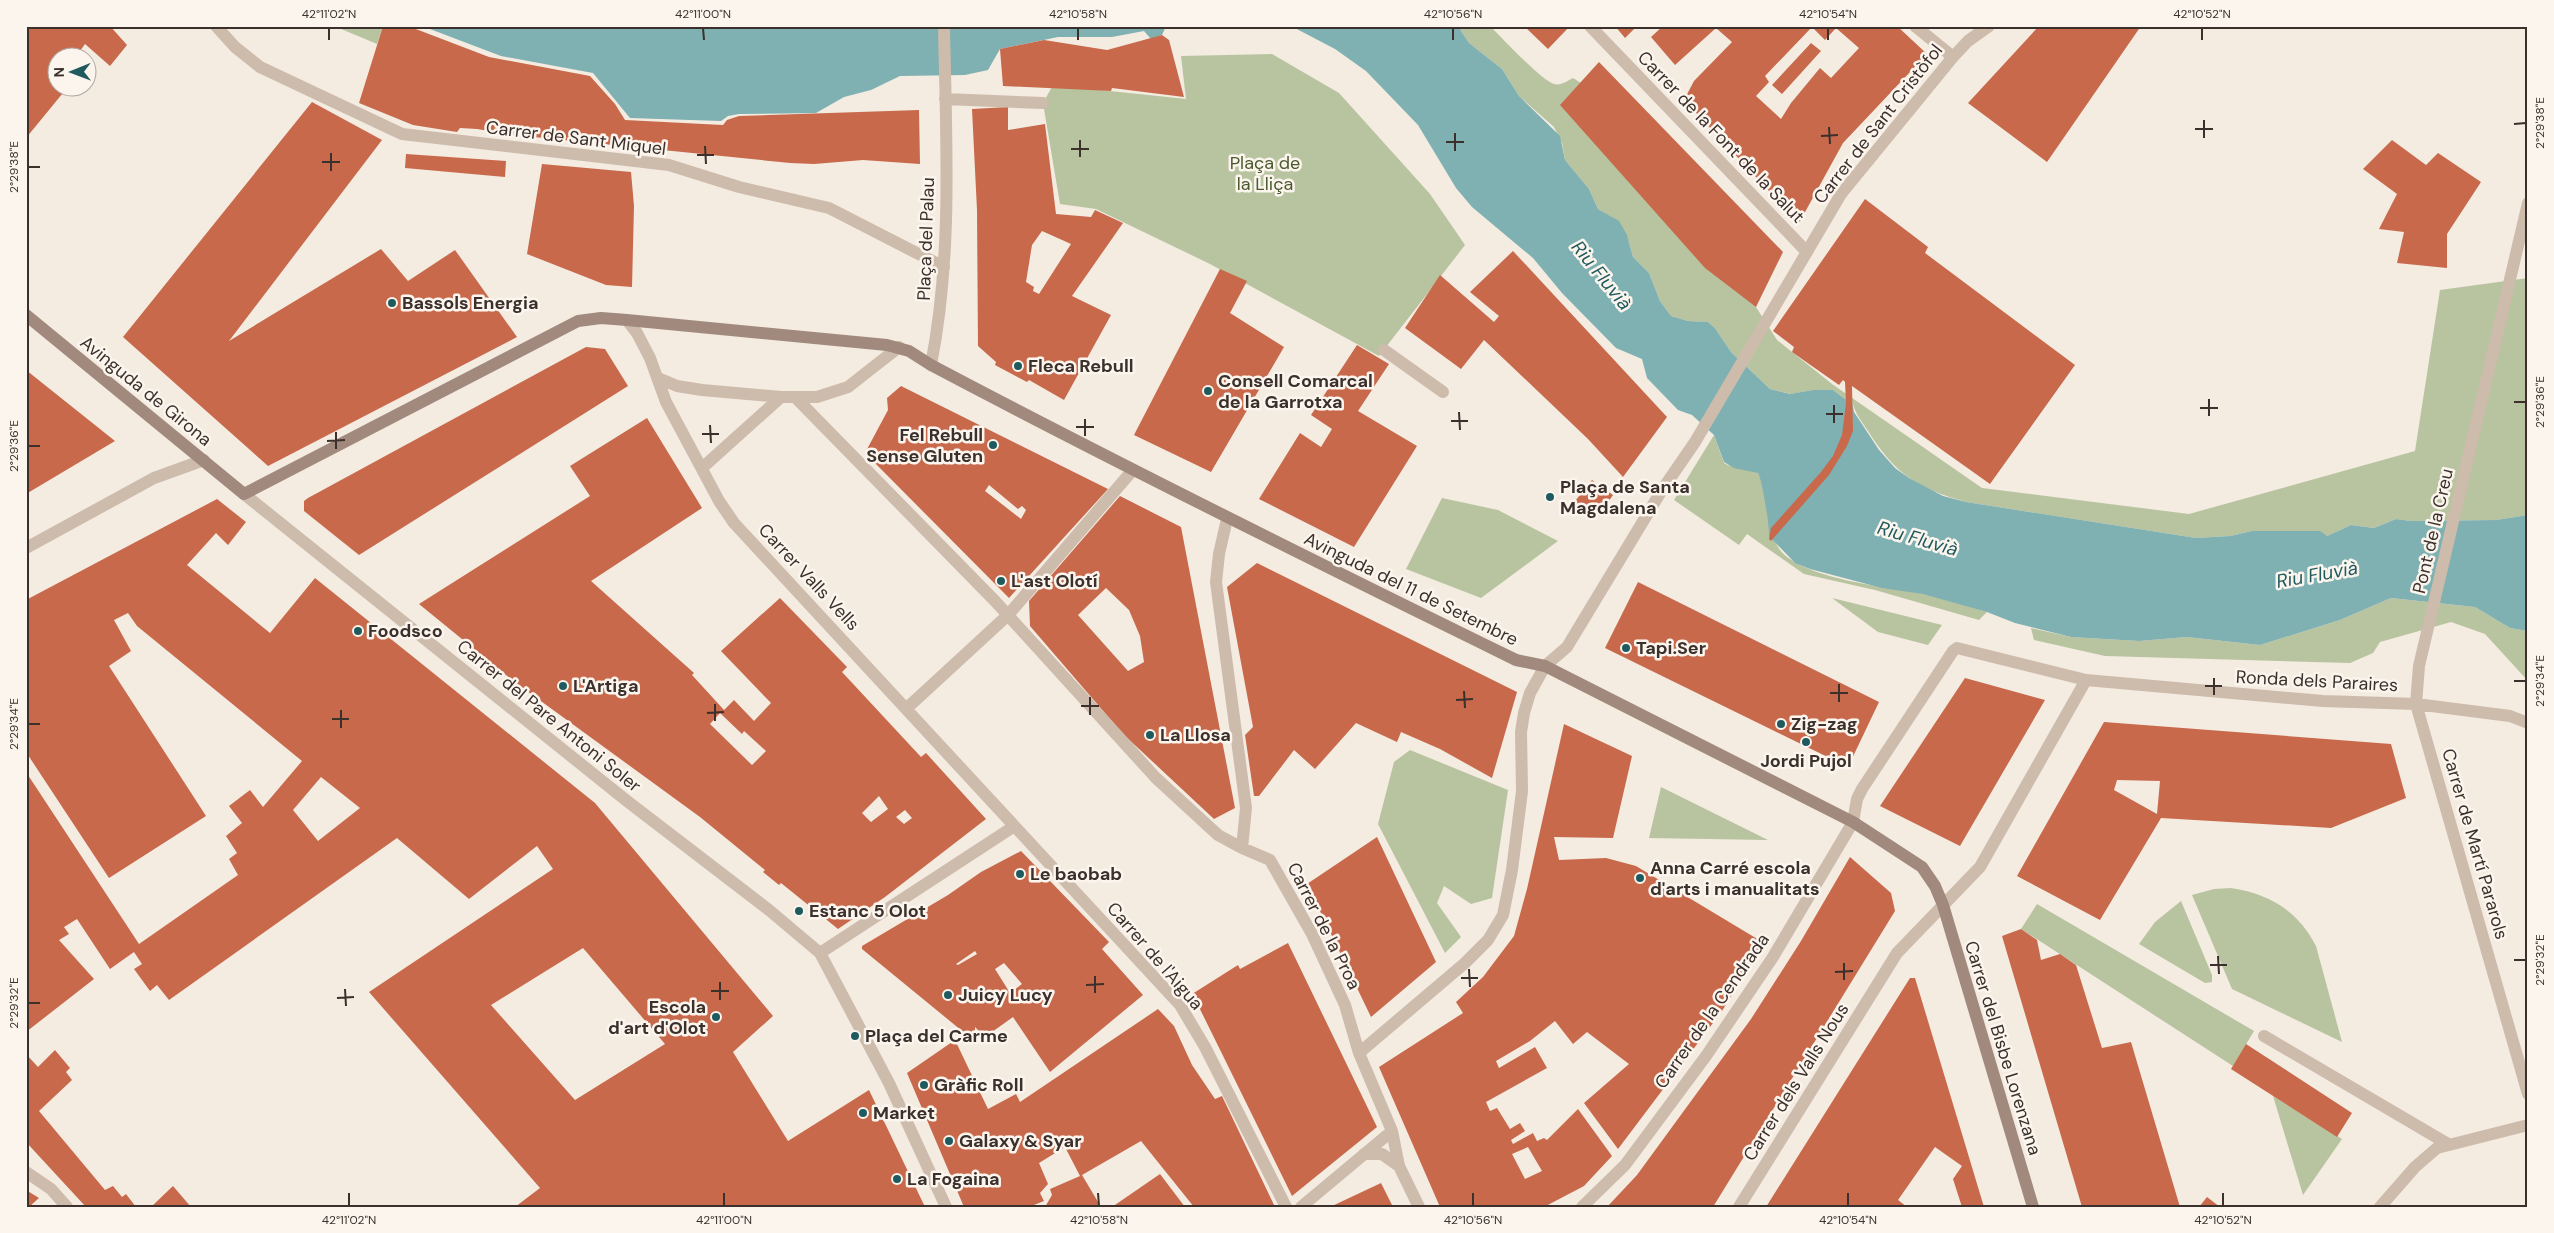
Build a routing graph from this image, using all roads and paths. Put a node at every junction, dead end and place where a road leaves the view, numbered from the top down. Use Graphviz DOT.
graph roads {
  1 [pos="216,26"];
  2 [pos="944,26"];
  3 [pos="1590,26"];
  4 [pos="1915,26"];
  5 [pos="1989,26"];
  6 [pos="1953,57"];
  7 [pos="945,99"];
  8 [pos="1044,103"];
  9 [pos="2528,203"];
  10 [pos="1806,251"];
  11 [pos="944,267"];
  12 [pos="26,315"];
  13 [pos="627,320"];
  14 [pos="899,347"];
  15 [pos="1384,350"];
  16 [pos="931,365"];
  17 [pos="658,378"];
  18 [pos="1443,392"];
  19 [pos="782,397"];
  20 [pos="795,397"];
  21 [pos="204,460"];
  22 [pos="702,468"];
  23 [pos="1132,471"];
  24 [pos="244,494"];
  25 [pos="1228,519"];
  26 [pos="26,548"];
  27 [pos="1008,615"];
  28 [pos="2427,631"];
  29 [pos="1958,648"];
  30 [pos="1545,666"];
  31 [pos="2086,680"];
  32 [pos="2416,704"];
  33 [pos="907,708"];
  34 [pos="2528,723"];
  35 [pos="1853,822"];
  36 [pos="1013,826"];
  37 [pos="1242,848"];
  38 [pos="1942,902"];
  39 [pos="815,949"];
  40 [pos="2264,1036"];
  41 [pos="1359,1053"];
  42 [pos="2528,1094"];
  43 [pos="2528,1125"];
  44 [pos="1392,1132"];
  45 [pos="2448,1144"];
  46 [pos="1364,1154"];
  47 [pos="1399,1166"];
  48 [pos="26,1172"];
  49 [pos="67,1207"];
  50 [pos="946,1207"];
  51 [pos="1286,1207"];
  52 [pos="1301,1207"];
  53 [pos="1419,1207"];
  54 [pos="1582,1207"];
  55 [pos="1738,1207"];
  56 [pos="2033,1207"];
  57 [pos="2380,1207"];
  1 -- 11 [label="street, Carrer de Sant Miquel"];
  2 -- 7 [label="street, Plaça del Palau"];
  3 -- 10 [label="street, Carrer de la Font de la Salut"];
  4 -- 6 [label="street"];
  5 -- 6 [label="street, Carrer de Sant Cristòfol"];
  6 -- 10 [label="street, Carrer de Sant Cristòfol"];
  7 -- 8 [label="street"];
  7 -- 11 [label="street, Plaça del Palau"];
  9 -- 28 [label="street, Pont de la Creu"];
  10 -- 30 [label="street, Carrer de Sant Cristòfol"];
  11 -- 16 [label="street, Plaça del Palau"];
  12 -- 21 [label="main road, Avinguda de Girona"];
  13 -- 14 [label="main road"];
  13 -- 17 [label="street, Carrer Valls Vells"];
  13 -- 24 [label="main road"];
  14 -- 16 [label="main road"];
  14 -- 20 [label="street"];
  15 -- 18 [label="street"];
  16 -- 23 [label="main road, Avinguda del 11 de Setembre"];
  17 -- 19 [label="street"];
  17 -- 22 [label="street, Carrer Valls Vells"];
  19 -- 20 [label="street"];
  19 -- 22 [label="street"];
  20 -- 27 [label="street, Carrer de la Proa"];
  21 -- 24 [label="main road, Avinguda de Girona"];
  21 -- 26 [label="street"];
  22 -- 33 [label="street, Carrer Valls Vells"];
  23 -- 25 [label="main road, Avinguda del 11 de Setembre"];
  23 -- 27 [label="street"];
  24 -- 39 [label="street, Carrer del Pare Antoni Soler"];
  25 -- 30 [label="main road, Avinguda del 11 de Setembre"];
  25 -- 37 [label="street"];
  27 -- 33 [label="street"];
  27 -- 37 [label="street, Carrer de la Proa"];
  28 -- 32 [label="street, Carrer de Martí Pararols"];
  29 -- 31 [label="street, Ronda dels Paraires"];
  29 -- 35 [label="street, Carrer de la Cendrada"];
  30 -- 35 [label="main road, Avinguda del 11 de Setembre"];
  30 -- 41 [label="street"];
  31 -- 32 [label="street, Ronda dels Paraires"];
  31 -- 38 [label="street, Carrer dels Valls Nous"];
  32 -- 34 [label="street, Ronda dels Paraires"];
  32 -- 42 [label="street, Carrer de Martí Pararols"];
  33 -- 36 [label="street, Carrer Valls Vells"];
  35 -- 38 [label="main road, Avinguda del 11 de Setembre"];
  35 -- 54 [label="street, Carrer de la Cendrada"];
  36 -- 39 [label="street"];
  36 -- 51 [label="street, Carrer de l'Aigua"];
  37 -- 41 [label="street, Carrer de la Proa"];
  38 -- 55 [label="street, Carrer dels Valls Nous"];
  38 -- 56 [label="main road, Carrer del Bisbe Lorenzana"];
  39 -- 50 [label="street"];
  40 -- 45 [label="street"];
  41 -- 44 [label="street, Carrer de la Proa"];
  43 -- 45 [label="street"];
  44 -- 46 [label="street"];
  44 -- 47 [label="street, Carrer de la Proa"];
  45 -- 57 [label="street"];
  46 -- 47 [label="street"];
  46 -- 52 [label="street"];
  47 -- 53 [label="street, Carrer de la Proa"];
  48 -- 49 [label="street"];
}
